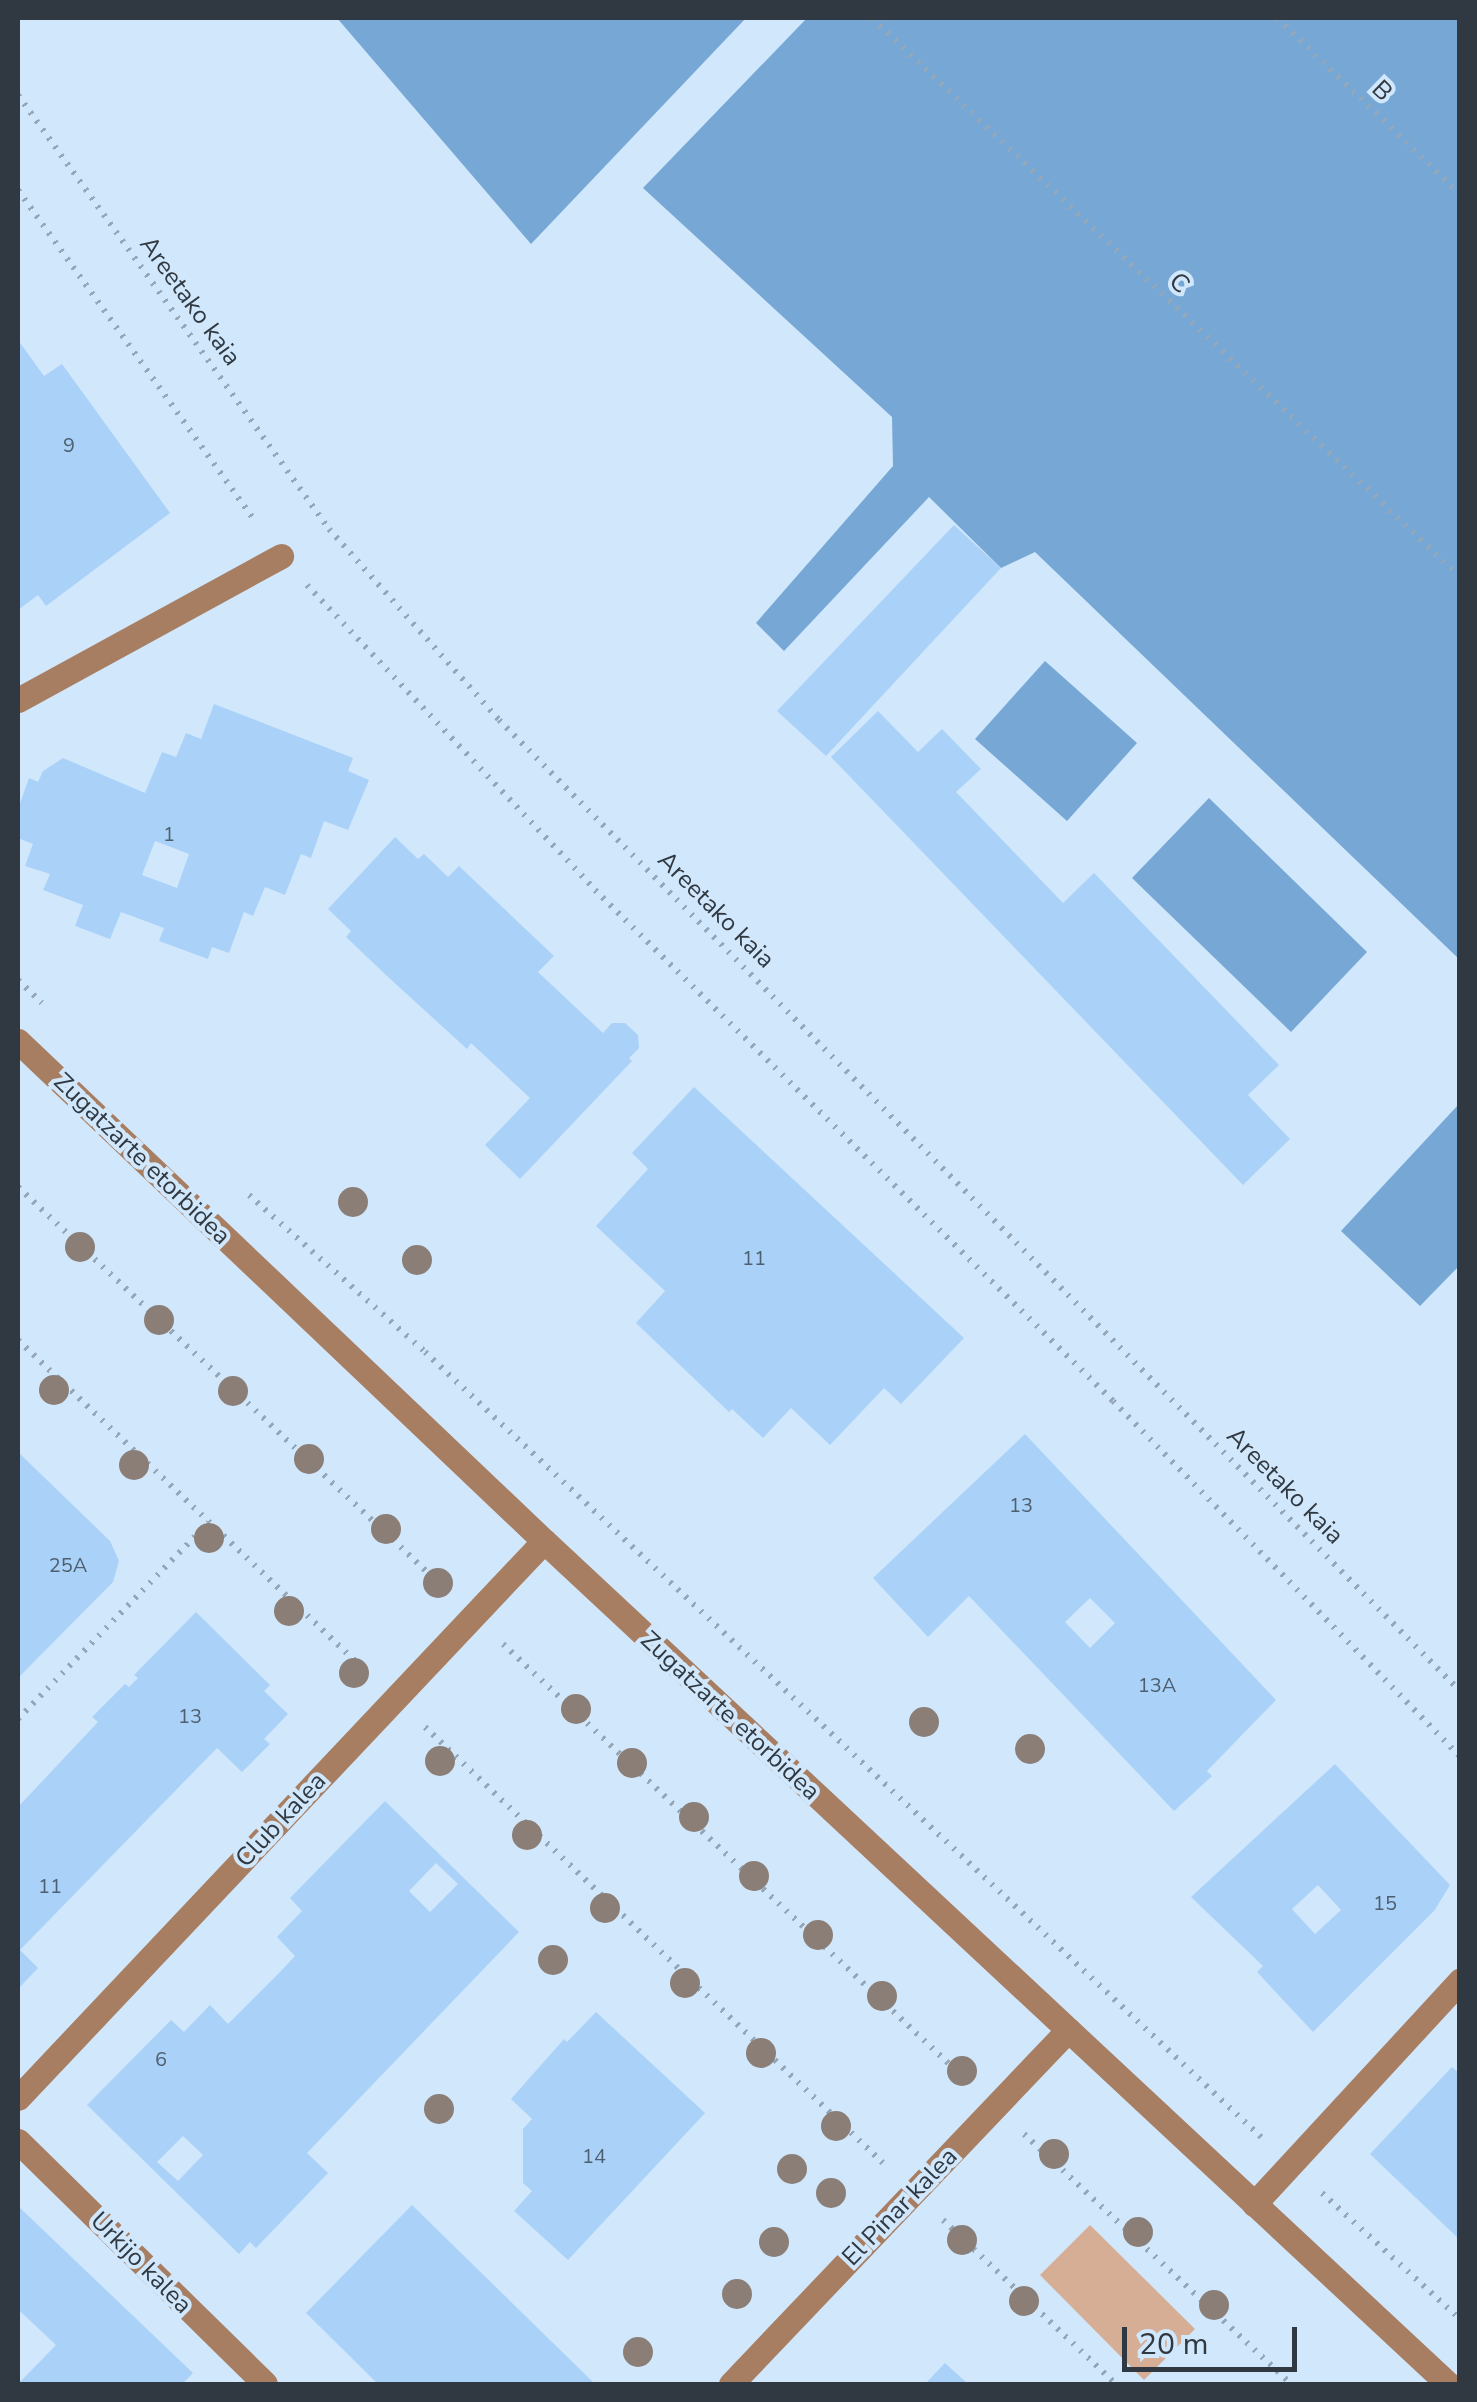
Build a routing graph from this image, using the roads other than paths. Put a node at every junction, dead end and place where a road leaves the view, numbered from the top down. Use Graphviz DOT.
graph roads {
  1 [pos="281,556"];
  2 [pos="18,700"];
  3 [pos="18,1041"];
  4 [pos="544,1541"];
  5 [pos="1460,1981"];
  6 [pos="1068,2030"];
  7 [pos="18,2098"];
  8 [pos="18,2140"];
  9 [pos="1254,2204"];
  10 [pos="264,2384"];
  11 [pos="731,2384"];
  12 [pos="1448,2384"];
  1 -- 2 [label="street"];
  3 -- 4 [label="street, Zugatzarte etorbidea"];
  4 -- 6 [label="street, Zugatzarte etorbidea"];
  4 -- 7 [label="street, Club kalea"];
  5 -- 9 [label="street"];
  6 -- 9 [label="street, Zugatzarte etorbidea"];
  6 -- 11 [label="street, El Pinar kalea"];
  8 -- 10 [label="street, Urkijo kalea"];
  9 -- 12 [label="street, Zugatzarte etorbidea"];
}
